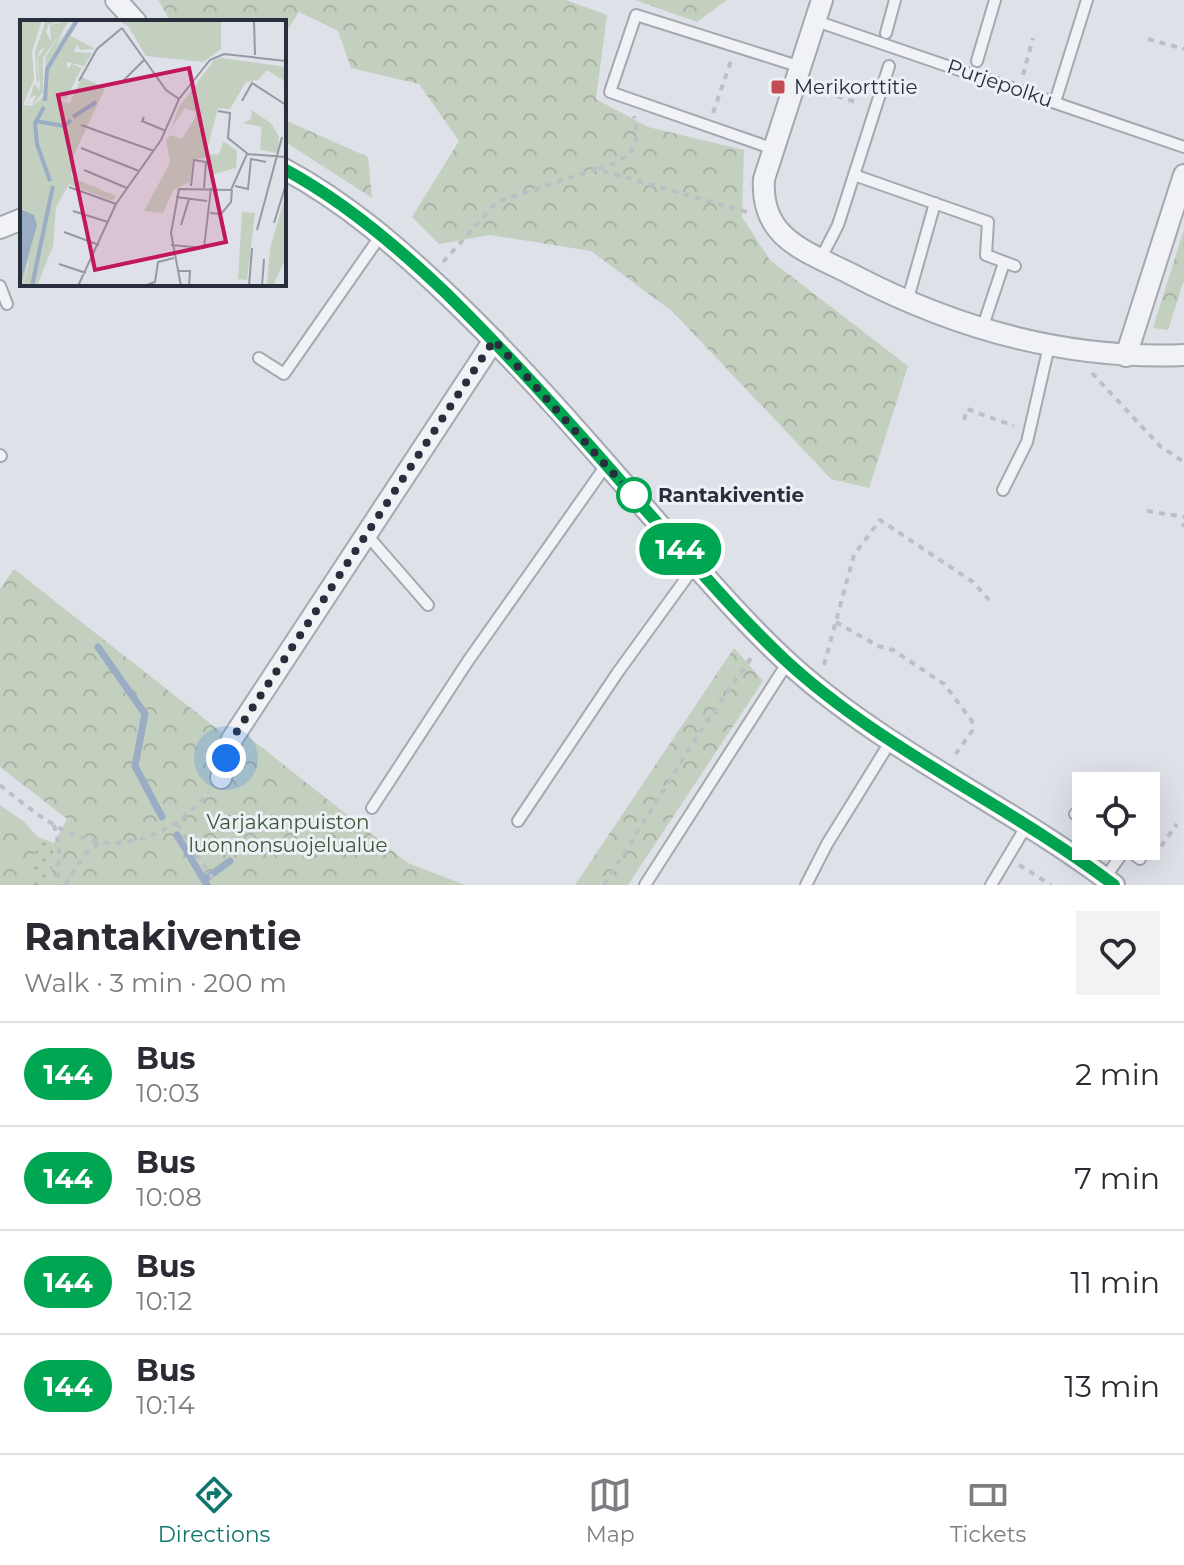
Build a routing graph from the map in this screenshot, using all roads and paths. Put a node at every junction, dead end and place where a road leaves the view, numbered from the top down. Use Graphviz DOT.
graph roads {
  1 [pos="116,0"];
  2 [pos="822,0"];
  3 [pos="895,0"];
  4 [pos="995,0"];
  5 [pos="1087,0"];
  6 [pos="134,20"];
  7 [pos="816,21"];
  8 [pos="886,33"];
  9 [pos="1033,38"];
  10 [pos="1148,39"];
  11 [pos="736,47"];
  12 [pos="1184,49"];
  13 [pos="977,61"];
  14 [pos="889,66"];
  15 [pos="801,67"];
  16 [pos="812,88"];
  17 [pos="1020,89"];
  18 [pos="624,97"];
  19 [pos="1055,102"];
  20 [pos="875,109"];
  21 [pos="708,126"];
  22 [pos="1184,147"];
  23 [pos="774,149"];
  24 [pos="596,169"];
  25 [pos="286,170"];
  26 [pos="854,175"];
  27 [pos="1184,175"];
  28 [pos="935,203"];
  29 [pos="757,208"];
  30 [pos="20,220"];
  31 [pos="0,228"];
  32 [pos="381,235"];
  33 [pos="821,258"];
  34 [pos="440,266"];
  35 [pos="0,286"];
  36 [pos="907,302"];
  37 [pos="7,304"];
  38 [pos="982,329"];
  39 [pos="494,340"];
  40 [pos="1049,346"];
  41 [pos="1184,355"];
  42 [pos="1126,356"];
  43 [pos="259,358"];
  44 [pos="1087,368"];
  45 [pos="964,420"];
  46 [pos="1032,424"];
  47 [pos="1184,462"];
  48 [pos="607,464"];
  49 [pos="1003,490"];
  50 [pos="1147,511"];
  51 [pos="1184,522"];
  52 [pos="367,535"];
  53 [pos="695,566"];
  54 [pos="989,600"];
  55 [pos="428,605"];
  56 [pos="836,622"];
  57 [pos="764,640"];
  58 [pos="788,662"];
  59 [pos="818,686"];
  60 [pos="892,739"];
  61 [pos="942,773"];
  62 [pos="221,778"];
  63 [pos="0,785"];
  64 [pos="202,801"];
  65 [pos="372,808"];
  66 [pos="518,821"];
  67 [pos="177,824"];
  68 [pos="1177,824"];
  69 [pos="54,825"];
  70 [pos="1027,825"];
  71 [pos="101,841"];
  72 [pos="1160,849"];
  73 [pos="1007,858"];
  74 [pos="1118,860"];
  75 [pos="215,882"];
  76 [pos="1109,882"];
  77 [pos="58,885"];
  78 [pos="65,885"];
  79 [pos="604,885"];
  80 [pos="645,885"];
  81 [pos="806,885"];
  82 [pos="991,885"];
  83 [pos="1051,885"];
  1 -- 6 [label="street"];
  2 -- 7 [label="street"];
  3 -- 8 [label="lane"];
  4 -- 13 [label="lane"];
  5 -- 19 [label="lane"];
  7 -- 15 [label="street"];
  7 -- 17 [label="lane, Purjepolku"];
  9 -- 17 [label="path"];
  10 -- 12 [label="path"];
  11 -- 15 [label="lane"];
  11 -- 18 [label="lane"];
  11 -- 21 [label="path"];
  14 -- 20 [label="lane"];
  15 -- 23 [label="street"];
  16 -- 20 [label="path"];
  17 -- 19 [label="lane, Purjepolku"];
  18 -- 21 [label="lane"];
  18 -- 24 [label="path"];
  19 -- 22 [label="lane, Purjepolku"];
  20 -- 26 [label="lane"];
  21 -- 23 [label="lane"];
  23 -- 29 [label="street"];
  24 -- 29 [label="path"];
  24 -- 34 [label="path"];
  25 -- 32 [label="street"];
  26 -- 28 [label="lane"];
  26 -- 33 [label="lane"];
  27 -- 42 [label="street"];
  28 -- 36 [label="lane"];
  28 -- 38 [label="lane"];
  29 -- 33 [label="street"];
  30 -- 31 [label="street"];
  32 -- 39 [label="street"];
  32 -- 43 [label="lane"];
  33 -- 36 [label="street"];
  35 -- 37 [label="lane"];
  36 -- 38 [label="street"];
  38 -- 40 [label="street"];
  39 -- 48 [label="street"];
  39 -- 52 [label="street"];
  40 -- 42 [label="street"];
  40 -- 46 [label="lane"];
  41 -- 42 [label="street"];
  44 -- 47 [label="path"];
  45 -- 46 [label="path"];
  46 -- 49 [label="lane"];
  48 -- 53 [label="street"];
  48 -- 65 [label="lane"];
  50 -- 51 [label="path"];
  52 -- 55 [label="lane"];
  52 -- 62 [label="street"];
  53 -- 57 [label="street"];
  53 -- 66 [label="lane"];
  54 -- 56 [label="path"];
  56 -- 59 [label="path"];
  56 -- 61 [label="path"];
  57 -- 58 [label="street"];
  57 -- 79 [label="path"];
  58 -- 59 [label="street"];
  58 -- 80 [label="lane"];
  59 -- 60 [label="street"];
  60 -- 61 [label="street"];
  60 -- 81 [label="lane"];
  61 -- 70 [label="street"];
  63 -- 69 [label="path"];
  64 -- 67 [label="path"];
  67 -- 71 [label="path"];
  67 -- 75 [label="path"];
  68 -- 72 [label="path"];
  69 -- 71 [label="path"];
  69 -- 77 [label="path"];
  70 -- 73 [label="lane"];
  70 -- 76 [label="street"];
  71 -- 78 [label="path"];
  73 -- 82 [label="lane"];
  73 -- 83 [label="path"];
  74 -- 76 [label="lane"];
}
